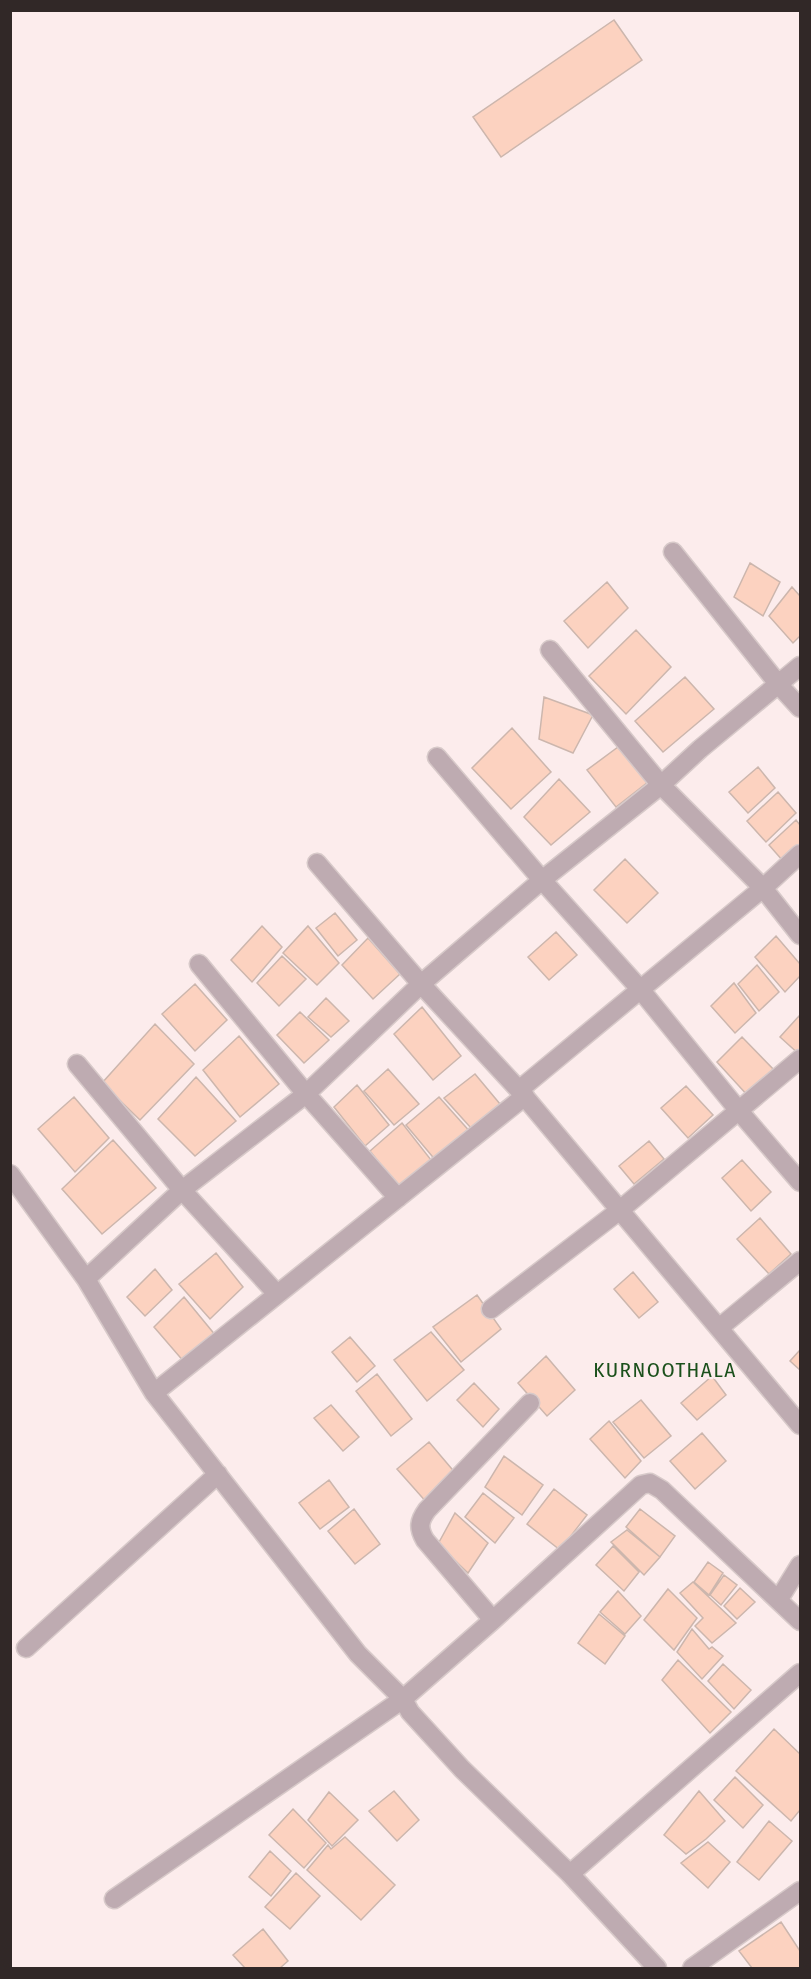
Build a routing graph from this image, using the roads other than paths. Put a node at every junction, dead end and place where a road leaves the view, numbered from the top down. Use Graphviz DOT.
graph roads {
  1 [pos="673,552"];
  2 [pos="550,651"];
  3 [pos="801,666"];
  4 [pos="779,685"];
  5 [pos="801,708"];
  6 [pos="437,757"];
  7 [pos="661,785"];
  8 [pos="801,854"];
  9 [pos="317,863"];
  10 [pos="542,880"];
  11 [pos="763,888"];
  12 [pos="801,935"];
  13 [pos="199,964"];
  14 [pos="421,984"];
  15 [pos="639,988"];
  16 [pos="801,1059"];
  17 [pos="76,1064"];
  18 [pos="522,1093"];
  19 [pos="306,1094"];
  20 [pos="739,1111"];
  21 [pos="10,1174"];
  22 [pos="801,1182"];
  23 [pos="182,1190"];
  24 [pos="398,1198"];
  25 [pos="620,1210"];
  26 [pos="801,1261"];
  27 [pos="86,1279"];
  28 [pos="277,1294"];
  29 [pos="491,1309"];
  30 [pos="719,1328"];
  31 [pos="154,1393"];
  32 [pos="530,1403"];
  33 [pos="801,1425"];
  34 [pos="218,1474"];
  35 [pos="801,1565"];
  36 [pos="779,1599"];
  37 [pos="493,1620"];
  38 [pos="801,1621"];
  39 [pos="27,1648"];
  40 [pos="801,1673"];
  41 [pos="403,1699"];
  42 [pos="570,1874"];
  43 [pos="801,1890"];
  44 [pos="114,1899"];
  45 [pos="657,1968"];
  46 [pos="692,1968"];
  1 -- 4 [label="street"];
  2 -- 7 [label="street"];
  3 -- 4 [label="street"];
  4 -- 5 [label="street"];
  4 -- 7 [label="street"];
  6 -- 10 [label="street"];
  7 -- 10 [label="street"];
  7 -- 11 [label="street"];
  8 -- 11 [label="street"];
  9 -- 14 [label="street"];
  10 -- 14 [label="street"];
  10 -- 15 [label="street"];
  11 -- 12 [label="street"];
  11 -- 15 [label="street"];
  13 -- 19 [label="street"];
  14 -- 18 [label="street"];
  14 -- 19 [label="street"];
  15 -- 18 [label="street"];
  15 -- 20 [label="street"];
  16 -- 20 [label="street"];
  17 -- 23 [label="street"];
  18 -- 24 [label="street"];
  18 -- 25 [label="street"];
  19 -- 23 [label="street"];
  19 -- 24 [label="street"];
  20 -- 22 [label="street"];
  20 -- 25 [label="street"];
  21 -- 27 [label="street"];
  23 -- 27 [label="street"];
  23 -- 28 [label="street"];
  24 -- 28 [label="street"];
  25 -- 29 [label="street"];
  25 -- 30 [label="street"];
  26 -- 30 [label="street"];
  27 -- 31 [label="street"];
  28 -- 31 [label="street"];
  30 -- 33 [label="street"];
  31 -- 34 [label="street"];
  32 -- 37 [label="street"];
  34 -- 39 [label="street"];
  34 -- 41 [label="street"];
  35 -- 36 [label="street"];
  36 -- 37 [label="street"];
  36 -- 38 [label="street"];
  37 -- 41 [label="street"];
  40 -- 42 [label="street"];
  41 -- 42 [label="street"];
  41 -- 44 [label="street"];
  42 -- 45 [label="street"];
  43 -- 46 [label="street"];
}
